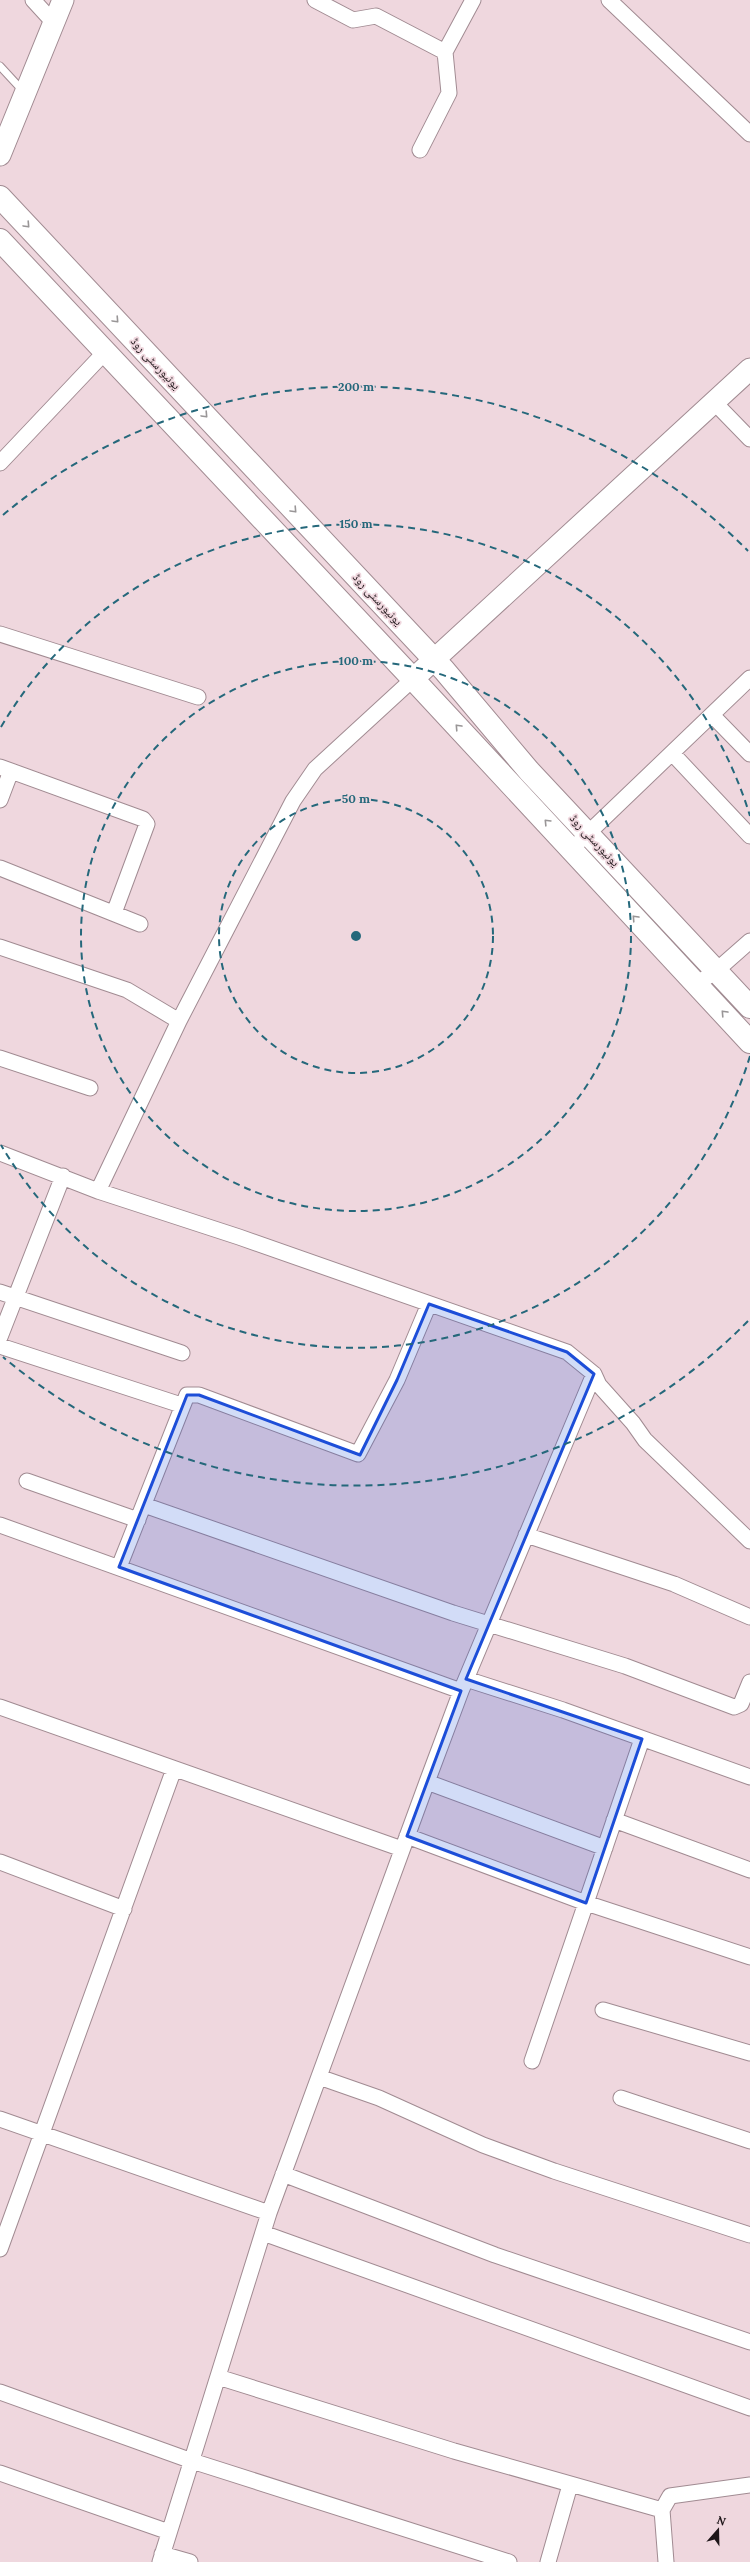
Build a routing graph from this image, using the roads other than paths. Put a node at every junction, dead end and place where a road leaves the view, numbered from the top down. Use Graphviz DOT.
graph roads {
  1 [pos="33,0"];
  2 [pos="63,0"];
  3 [pos="315,0"];
  4 [pos="473,0"];
  5 [pos="609,0"];
  6 [pos="54,23"];
  7 [pos="445,52"];
  8 [pos="0,66"];
  9 [pos="25,93"];
  10 [pos="750,134"];
  11 [pos="420,150"];
  12 [pos="0,155"];
  13 [pos="0,197"];
  14 [pos="0,240"];
  15 [pos="106,351"];
  16 [pos="750,369"];
  17 [pos="714,402"];
  18 [pos="750,439"];
  19 [pos="0,463"];
  20 [pos="0,634"];
  21 [pos="436,661"];
  22 [pos="413,679"];
  23 [pos="749,680"];
  24 [pos="198,696"];
  25 [pos="712,714"];
  26 [pos="672,753"];
  27 [pos="750,754"];
  28 [pos="6,769"];
  29 [pos="0,800"];
  30 [pos="589,833"];
  31 [pos="750,836"];
  32 [pos="572,848"];
  33 [pos="0,868"];
  34 [pos="114,913"];
  35 [pos="140,924"];
  36 [pos="750,941"];
  37 [pos="0,947"];
  38 [pos="716,970"];
  39 [pos="697,984"];
  40 [pos="750,1007"];
  41 [pos="179,1021"];
  42 [pos="750,1042"];
  43 [pos="0,1058"];
  44 [pos="90,1088"];
  45 [pos="0,1153"];
  46 [pos="63,1176"];
  47 [pos="98,1191"];
  48 [pos="0,1292"];
  49 [pos="15,1297"];
  50 [pos="429,1304"];
  51 [pos="0,1337"];
  52 [pos="0,1346"];
  53 [pos="182,1353"];
  54 [pos="594,1374"];
  55 [pos="181,1406"];
  56 [pos="27,1481"];
  57 [pos="144,1505"];
  58 [pos="138,1520"];
  59 [pos="0,1525"];
  60 [pos="526,1534"];
  61 [pos="750,1541"];
  62 [pos="119,1567"];
  63 [pos="750,1617"];
  64 [pos="490,1624"];
  65 [pos="750,1682"];
  66 [pos="464,1685"];
  67 [pos="0,1708"];
  68 [pos="642,1739"];
  69 [pos="174,1769"];
  70 [pos="750,1778"];
  71 [pos="427,1782"];
  72 [pos="614,1820"];
  73 [pos="404,1843"];
  74 [pos="605,1848"];
  75 [pos="0,1862"];
  76 [pos="750,1870"];
  77 [pos="586,1903"];
  78 [pos="124,1908"];
  79 [pos="750,1957"];
  80 [pos="602,2010"];
  81 [pos="750,2053"];
  82 [pos="532,2061"];
  83 [pos="319,2077"];
  84 [pos="621,2098"];
  85 [pos="0,2118"];
  86 [pos="42,2133"];
  87 [pos="750,2141"];
  88 [pos="283,2174"];
  89 [pos="269,2213"];
  90 [pos="3,2233"];
  91 [pos="263,2233"];
  92 [pos="750,2235"];
  93 [pos="0,2249"];
  94 [pos="750,2342"];
  95 [pos="218,2377"];
  96 [pos="0,2392"];
  97 [pos="750,2408"];
  98 [pos="192,2461"];
  99 [pos="0,2473"];
  100 [pos="570,2485"];
  101 [pos="750,2485"];
  102 [pos="662,2510"];
  103 [pos="169,2532"];
  104 [pos="161,2558"];
  105 [pos="190,2562"];
  106 [pos="509,2562"];
  107 [pos="548,2562"];
  108 [pos="666,2562"];
  1 -- 6 [label="street"];
  2 -- 6 [label="street"];
  3 -- 7 [label="street"];
  4 -- 7 [label="street"];
  5 -- 10 [label="street"];
  6 -- 9 [label="street"];
  7 -- 11 [label="street"];
  8 -- 9 [label="lane"];
  9 -- 12 [label="street"];
  13 -- 21 [label="highway, یونیورسٹی روڈ, one-way"];
  14 -- 15 [label="highway, یونیورسٹی روڈ"];
  15 -- 19 [label="street"];
  15 -- 22 [label="highway, یونیورسٹی روڈ"];
  16 -- 17 [label="street"];
  17 -- 18 [label="street"];
  17 -- 21 [label="street"];
  20 -- 24 [label="street"];
  21 -- 22 [label="street"];
  21 -- 30 [label="highway, یونیورسٹی روڈ"];
  32 -- 22 [label="highway, یونیورسٹی روڈ, one-way"];
  22 -- 41 [label="street"];
  23 -- 25 [label="street"];
  25 -- 26 [label="street"];
  25 -- 27 [label="street"];
  26 -- 30 [label="street"];
  26 -- 31 [label="street"];
  28 -- 29 [label="street"];
  28 -- 34 [label="street"];
  30 -- 32 [label="street"];
  30 -- 38 [label="highway, یونیورسٹی روڈ"];
  39 -- 32 [label="highway, یونیورسٹی روڈ, one-way"];
  33 -- 34 [label="street"];
  34 -- 35 [label="street"];
  36 -- 38 [label="street"];
  37 -- 41 [label="street"];
  38 -- 39 [label="street"];
  38 -- 40 [label="highway, یونیورسٹی روڈ"];
  42 -- 39 [label="highway, یونیورسٹی روڈ, one-way"];
  41 -- 47 [label="street"];
  43 -- 44 [label="street"];
  45 -- 46 [label="street"];
  46 -- 47 [label="street"];
  46 -- 49 [label="street"];
  47 -- 50 [label="street"];
  48 -- 49 [label="street"];
  49 -- 51 [label="street"];
  49 -- 53 [label="street"];
  50 -- 54 [label="street"];
  50 -- 55 [label="street"];
  52 -- 55 [label="street"];
  54 -- 60 [label="street"];
  54 -- 61 [label="street"];
  55 -- 57 [label="street"];
  56 -- 58 [label="street"];
  57 -- 58 [label="street"];
  57 -- 64 [label="street"];
  58 -- 62 [label="street"];
  59 -- 62 [label="street"];
  60 -- 63 [label="street"];
  60 -- 64 [label="street"];
  62 -- 66 [label="street"];
  64 -- 65 [label="street"];
  64 -- 66 [label="street"];
  66 -- 68 [label="street"];
  66 -- 71 [label="street"];
  67 -- 69 [label="street"];
  68 -- 70 [label="street"];
  68 -- 72 [label="street"];
  69 -- 73 [label="street"];
  69 -- 78 [label="street"];
  71 -- 73 [label="street"];
  71 -- 74 [label="street"];
  72 -- 74 [label="street"];
  72 -- 76 [label="street"];
  73 -- 77 [label="street"];
  73 -- 83 [label="street"];
  74 -- 77 [label="street"];
  75 -- 78 [label="street"];
  77 -- 79 [label="street"];
  77 -- 82 [label="street"];
  78 -- 86 [label="street"];
  80 -- 81 [label="street"];
  83 -- 88 [label="street"];
  83 -- 92 [label="street"];
  84 -- 87 [label="street"];
  85 -- 86 [label="street"];
  86 -- 89 [label="street"];
  86 -- 90 [label="street"];
  88 -- 89 [label="street"];
  88 -- 94 [label="street"];
  89 -- 91 [label="street"];
  90 -- 93 [label="street"];
  91 -- 95 [label="street"];
  91 -- 97 [label="street"];
  95 -- 98 [label="street"];
  95 -- 100 [label="street"];
  96 -- 98 [label="street"];
  98 -- 103 [label="street"];
  98 -- 106 [label="street"];
  99 -- 103 [label="street"];
  100 -- 102 [label="street"];
  100 -- 107 [label="street"];
  101 -- 102 [label="street"];
  102 -- 108 [label="street"];
  103 -- 104 [label="street"];
  104 -- 105 [label="street"];
}
